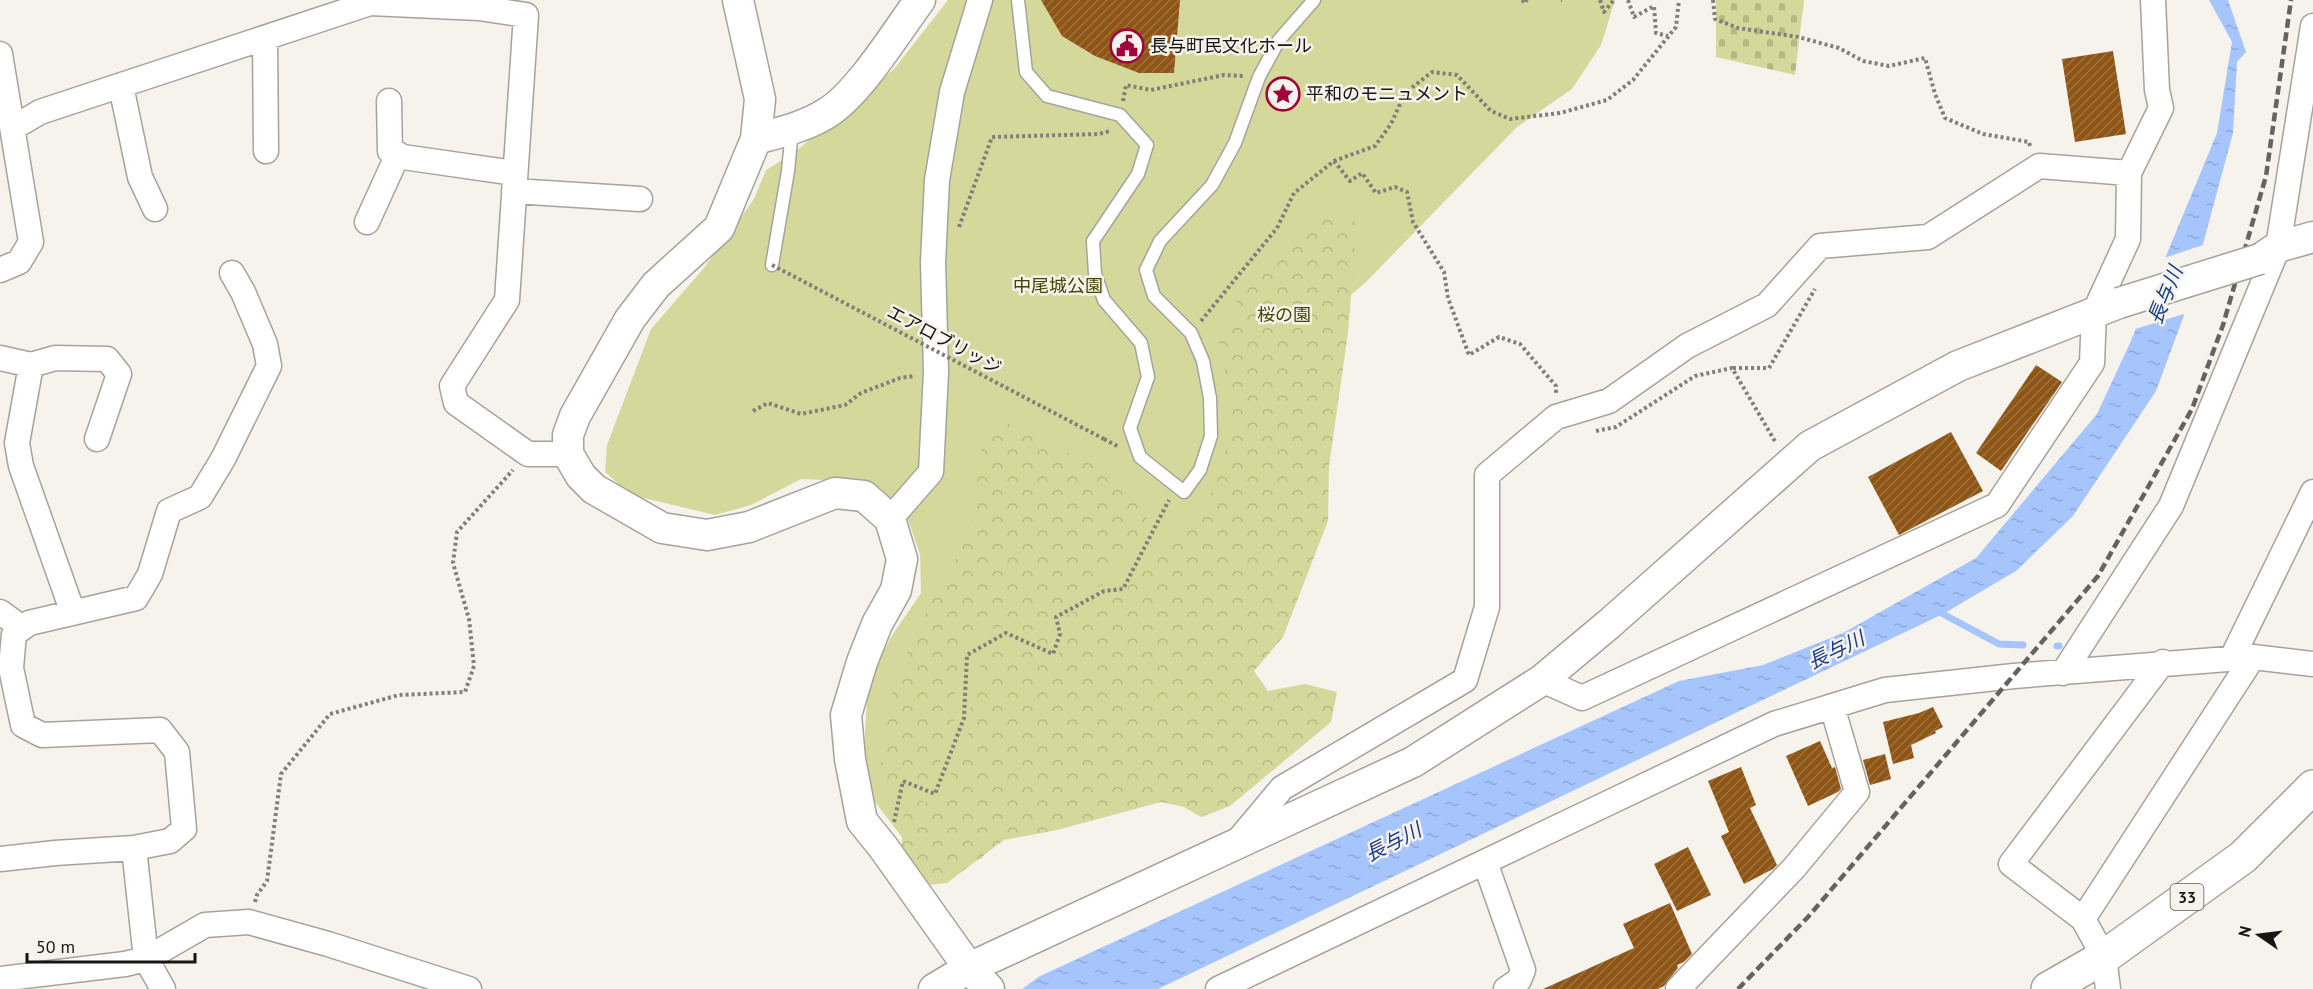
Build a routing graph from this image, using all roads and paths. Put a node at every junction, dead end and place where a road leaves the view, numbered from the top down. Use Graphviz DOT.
graph roads {
  1 [pos="738,0"];
  2 [pos="920,0"];
  3 [pos="980,0"];
  4 [pos="1018,0"];
  5 [pos="1314,0"];
  6 [pos="1522,0"];
  7 [pos="1527,0"];
  8 [pos="1600,0"];
  9 [pos="1614,0"];
  10 [pos="1628,0"];
  11 [pos="1713,0"];
  12 [pos="2153,0"];
  13 [pos="1680,1"];
  14 [pos="494,5"];
  15 [pos="2313,26"];
  16 [pos="1668,36"];
  17 [pos="265,39"];
  18 [pos="0,54"];
  19 [pos="1259,77"];
  20 [pos="121,86"];
  21 [pos="389,101"];
  22 [pos="1120,115"];
  23 [pos="13,128"];
  24 [pos="792,129"];
  25 [pos="756,139"];
  26 [pos="266,151"];
  27 [pos="398,154"];
  28 [pos="1334,161"];
  29 [pos="2039,166"];
  30 [pos="2129,173"];
  31 [pos="514,182"];
  32 [pos="640,199"];
  33 [pos="937,202"];
  34 [pos="154,209"];
  35 [pos="367,222"];
  36 [pos="2313,237"];
  37 [pos="2269,253"];
  38 [pos="772,265"];
  39 [pos="0,270"];
  40 [pos="232,273"];
  41 [pos="1816,287"];
  42 [pos="2106,308"];
  43 [pos="1191,333"];
  44 [pos="0,358"];
  45 [pos="31,365"];
  46 [pos="1732,368"];
  47 [pos="936,372"];
  48 [pos="753,411"];
  49 [pos="1556,417"];
  50 [pos="1593,432"];
  51 [pos="97,439"];
  52 [pos="1104,439"];
  53 [pos="528,454"];
  54 [pos="568,454"];
  55 [pos="1789,465"];
  56 [pos="1176,486"];
  57 [pos="2313,492"];
  58 [pos="890,519"];
  59 [pos="0,612"];
  60 [pos="73,613"];
  61 [pos="22,628"];
  62 [pos="2242,657"];
  63 [pos="2163,663"];
  64 [pos="2313,664"];
  65 [pos="5,669"];
  66 [pos="2063,673"];
  67 [pos="1542,680"];
  68 [pos="1832,706"];
  69 [pos="2313,787"];
  70 [pos="1234,845"];
  71 [pos="134,848"];
  72 [pos="884,848"];
  73 [pos="0,859"];
  74 [pos="1485,862"];
  75 [pos="2083,919"];
  76 [pos="249,922"];
  77 [pos="2104,957"];
  78 [pos="146,959"];
  79 [pos="0,979"];
  80 [pos="982,982"];
  81 [pos="163,989"];
  82 [pos="469,989"];
  83 [pos="934,989"];
  84 [pos="1218,989"];
  85 [pos="1506,989"];
  86 [pos="1678,989"];
  87 [pos="2048,989"];
  88 [pos="2108,989"];
  1 -- 25 [label="street"];
  2 -- 24 [label="street"];
  3 -- 33 [label="street"];
  4 -- 22 [label="lane"];
  5 -- 19 [label="lane"];
  6 -- 7 [label="path"];
  8 -- 9 [label="path"];
  10 -- 16 [label="path"];
  11 -- 29 [label="path"];
  12 -- 30 [label="street"];
  13 -- 16 [label="path"];
  14 -- 17 [label="street"];
  14 -- 31 [label="street"];
  15 -- 37 [label="street"];
  16 -- 28 [label="path"];
  17 -- 20 [label="street"];
  17 -- 26 [label="street"];
  18 -- 23 [label="street"];
  19 -- 22 [label="path"];
  19 -- 43 [label="lane"];
  20 -- 23 [label="street"];
  20 -- 34 [label="street"];
  21 -- 27 [label="street"];
  22 -- 33 [label="path"];
  22 -- 56 [label="lane"];
  23 -- 39 [label="street"];
  24 -- 25 [label="street"];
  24 -- 38 [label="lane"];
  25 -- 54 [label="street"];
  27 -- 31 [label="street"];
  27 -- 35 [label="street"];
  28 -- 43 [label="path"];
  28 -- 49 [label="path"];
  29 -- 30 [label="street"];
  29 -- 49 [label="street"];
  30 -- 42 [label="street"];
  31 -- 32 [label="street"];
  31 -- 53 [label="street"];
  33 -- 47 [label="street"];
  36 -- 37 [label="street"];
  37 -- 42 [label="street, bridge"];
  37 -- 66 [label="street"];
  38 -- 52 [label="path, エアロブリッジ, bridge"];
  40 -- 60 [label="street"];
  41 -- 46 [label="path"];
  42 -- 55 [label="street"];
  42 -- 67 [label="street"];
  43 -- 56 [label="lane"];
  44 -- 45 [label="street"];
  45 -- 51 [label="street"];
  45 -- 60 [label="street"];
  46 -- 50 [label="path"];
  46 -- 55 [label="path"];
  47 -- 48 [label="path"];
  47 -- 58 [label="street"];
  49 -- 70 [label="street"];
  53 -- 54 [label="street"];
  53 -- 76 [label="path"];
  54 -- 58 [label="street"];
  55 -- 67 [label="street"];
  56 -- 72 [label="path"];
  57 -- 62 [label="street"];
  58 -- 72 [label="street"];
  59 -- 61 [label="street"];
  60 -- 61 [label="street"];
  61 -- 65 [label="street"];
  62 -- 63 [label="street"];
  62 -- 64 [label="street"];
  62 -- 75 [label="street"];
  63 -- 66 [label="street"];
  63 -- 75 [label="street"];
  65 -- 71 [label="street"];
  66 -- 68 [label="street"];
  67 -- 70 [label="street"];
  68 -- 74 [label="street"];
  68 -- 86 [label="street"];
  69 -- 77 [label="main road, 33"];
  70 -- 80 [label="street"];
  71 -- 73 [label="street"];
  71 -- 78 [label="street"];
  72 -- 80 [label="street"];
  74 -- 84 [label="street"];
  74 -- 85 [label="street"];
  75 -- 77 [label="street"];
  76 -- 78 [label="street"];
  76 -- 82 [label="street"];
  77 -- 87 [label="main road, 33"];
  77 -- 88 [label="street"];
  78 -- 79 [label="street"];
  78 -- 81 [label="street"];
  80 -- 83 [label="street"];
}
